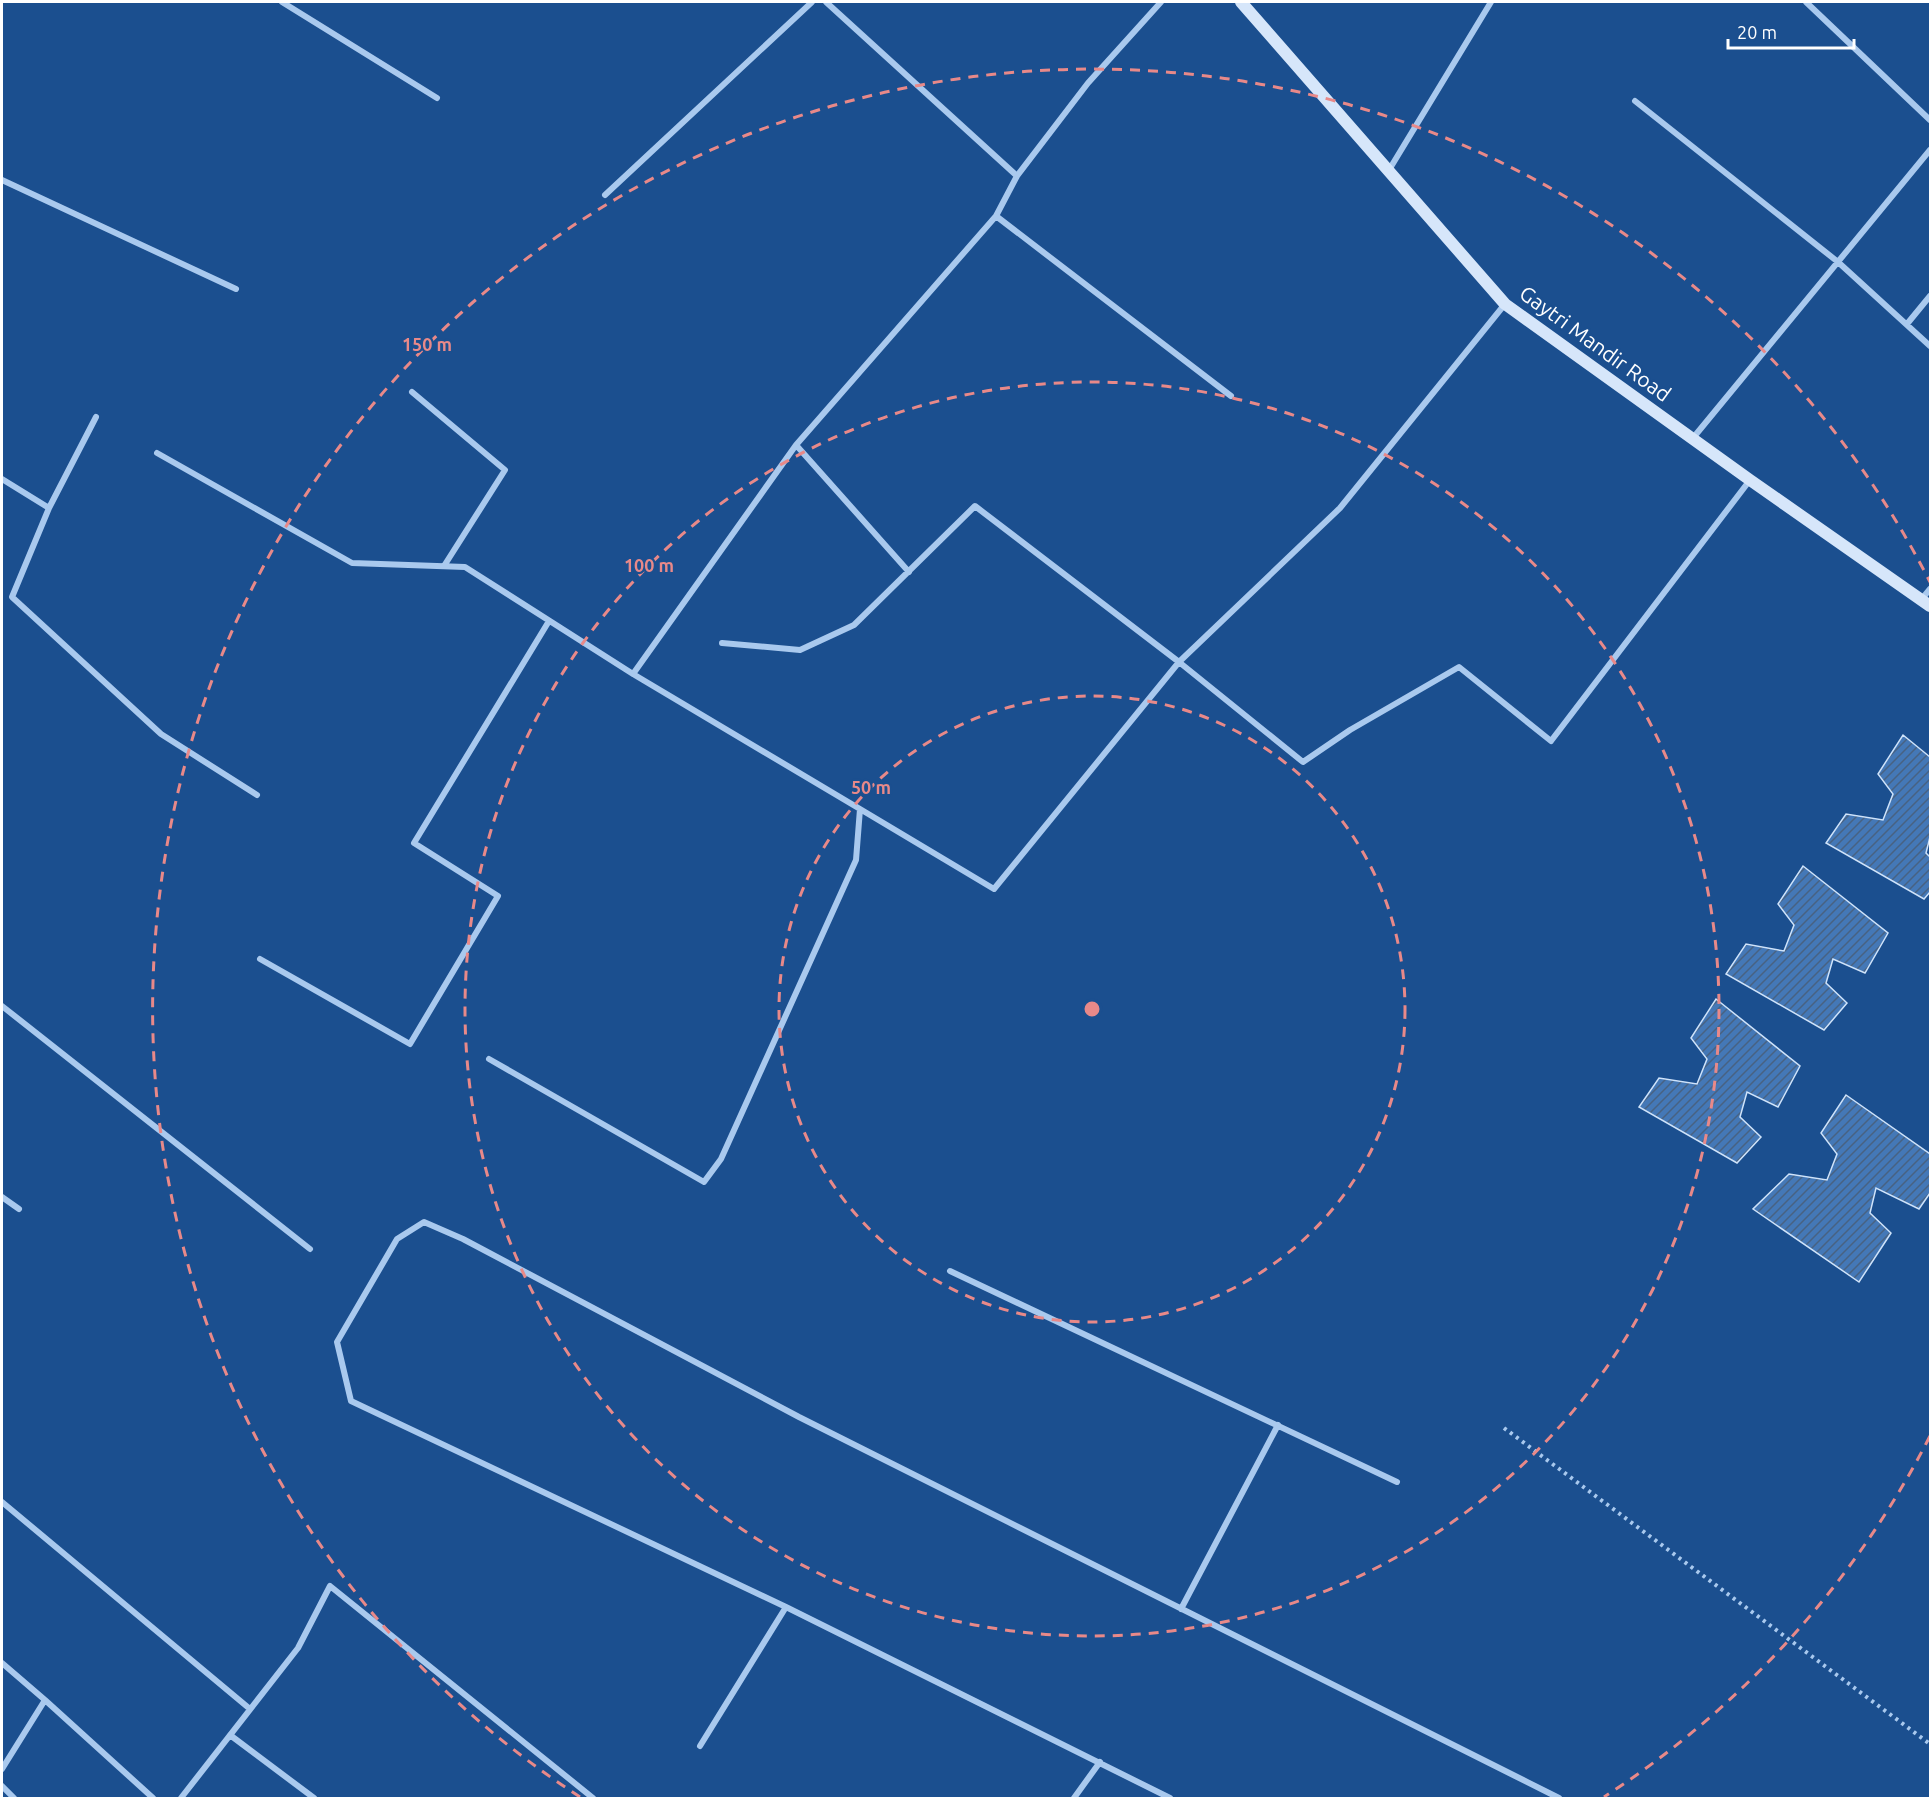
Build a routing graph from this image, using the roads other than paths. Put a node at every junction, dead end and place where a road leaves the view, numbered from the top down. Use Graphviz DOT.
graph roads {
  1 [pos="282,2"];
  2 [pos="812,2"];
  3 [pos="826,2"];
  4 [pos="1161,2"];
  5 [pos="1241,2"];
  6 [pos="1491,2"];
  7 [pos="1806,2"];
  8 [pos="437,98"];
  9 [pos="1635,101"];
  10 [pos="1930,120"];
  11 [pos="1930,150"];
  12 [pos="1388,170"];
  13 [pos="1017,176"];
  14 [pos="2,180"];
  15 [pos="605,195"];
  16 [pos="996,216"];
  17 [pos="1838,262"];
  18 [pos="236,289"];
  19 [pos="1930,296"];
  20 [pos="1505,304"];
  21 [pos="1907,324"];
  22 [pos="1930,346"];
  23 [pos="412,392"];
  24 [pos="1231,396"];
  25 [pos="96,417"];
  26 [pos="1693,438"];
  27 [pos="796,445"];
  28 [pos="157,453"];
  29 [pos="2,479"];
  30 [pos="1750,480"];
  31 [pos="48,508"];
  32 [pos="444,566"];
  33 [pos="909,572"];
  34 [pos="1930,589"];
  35 [pos="1926,603"];
  36 [pos="549,621"];
  37 [pos="722,643"];
  38 [pos="1179,662"];
  39 [pos="633,674"];
  40 [pos="257,795"];
  41 [pos="860,809"];
  42 [pos="260,959"];
  43 [pos="2,1006"];
  44 [pos="489,1059"];
  45 [pos="2,1197"];
  46 [pos="20,1209"];
  47 [pos="310,1249"];
  48 [pos="950,1271"];
  49 [pos="1278,1425"];
  50 [pos="1397,1482"];
  51 [pos="2,1502"];
  52 [pos="786,1607"];
  53 [pos="1181,1609"];
  54 [pos="2,1663"];
  55 [pos="45,1700"];
  56 [pos="250,1709"];
  57 [pos="230,1735"];
  58 [pos="700,1746"];
  59 [pos="1100,1762"];
  60 [pos="2,1769"];
  61 [pos="2,1786"];
  62 [pos="14,1798"];
  63 [pos="153,1798"];
  64 [pos="181,1798"];
  65 [pos="314,1798"];
  66 [pos="593,1798"];
  67 [pos="1074,1798"];
  68 [pos="1170,1798"];
  69 [pos="1559,1798"];
  1 -- 8 [label="street"];
  2 -- 15 [label="street"];
  3 -- 13 [label="street"];
  4 -- 13 [label="street"];
  5 -- 12 [label="street, Gaytri Mandir Road"];
  6 -- 12 [label="street"];
  7 -- 10 [label="street"];
  9 -- 17 [label="street"];
  11 -- 17 [label="street"];
  12 -- 20 [label="street, Gaytri Mandir Road"];
  13 -- 16 [label="street"];
  14 -- 18 [label="street"];
  16 -- 24 [label="street"];
  16 -- 27 [label="street"];
  17 -- 21 [label="street"];
  17 -- 26 [label="street"];
  19 -- 21 [label="street"];
  20 -- 26 [label="street, Gaytri Mandir Road"];
  20 -- 38 [label="street"];
  21 -- 22 [label="street"];
  23 -- 32 [label="street"];
  25 -- 31 [label="street"];
  26 -- 30 [label="street, Gaytri Mandir Road"];
  27 -- 33 [label="street"];
  27 -- 39 [label="street"];
  28 -- 32 [label="street"];
  29 -- 31 [label="street"];
  30 -- 35 [label="street, Gaytri Mandir Road"];
  30 -- 38 [label="street"];
  31 -- 40 [label="street"];
  32 -- 36 [label="street"];
  33 -- 37 [label="street"];
  33 -- 38 [label="street"];
  34 -- 35 [label="street"];
  36 -- 39 [label="street"];
  36 -- 42 [label="street"];
  38 -- 41 [label="street"];
  39 -- 41 [label="street"];
  41 -- 44 [label="street"];
  43 -- 47 [label="street"];
  45 -- 46 [label="street"];
  48 -- 49 [label="street"];
  49 -- 50 [label="street"];
  49 -- 53 [label="street"];
  51 -- 56 [label="street"];
  52 -- 53 [label="street"];
  52 -- 58 [label="street"];
  52 -- 59 [label="street"];
  53 -- 69 [label="street"];
  54 -- 55 [label="street"];
  55 -- 60 [label="street"];
  55 -- 63 [label="street"];
  56 -- 57 [label="street"];
  56 -- 66 [label="street"];
  57 -- 64 [label="street"];
  57 -- 65 [label="street"];
  59 -- 67 [label="street"];
  59 -- 68 [label="street"];
  61 -- 62 [label="street"];
}
